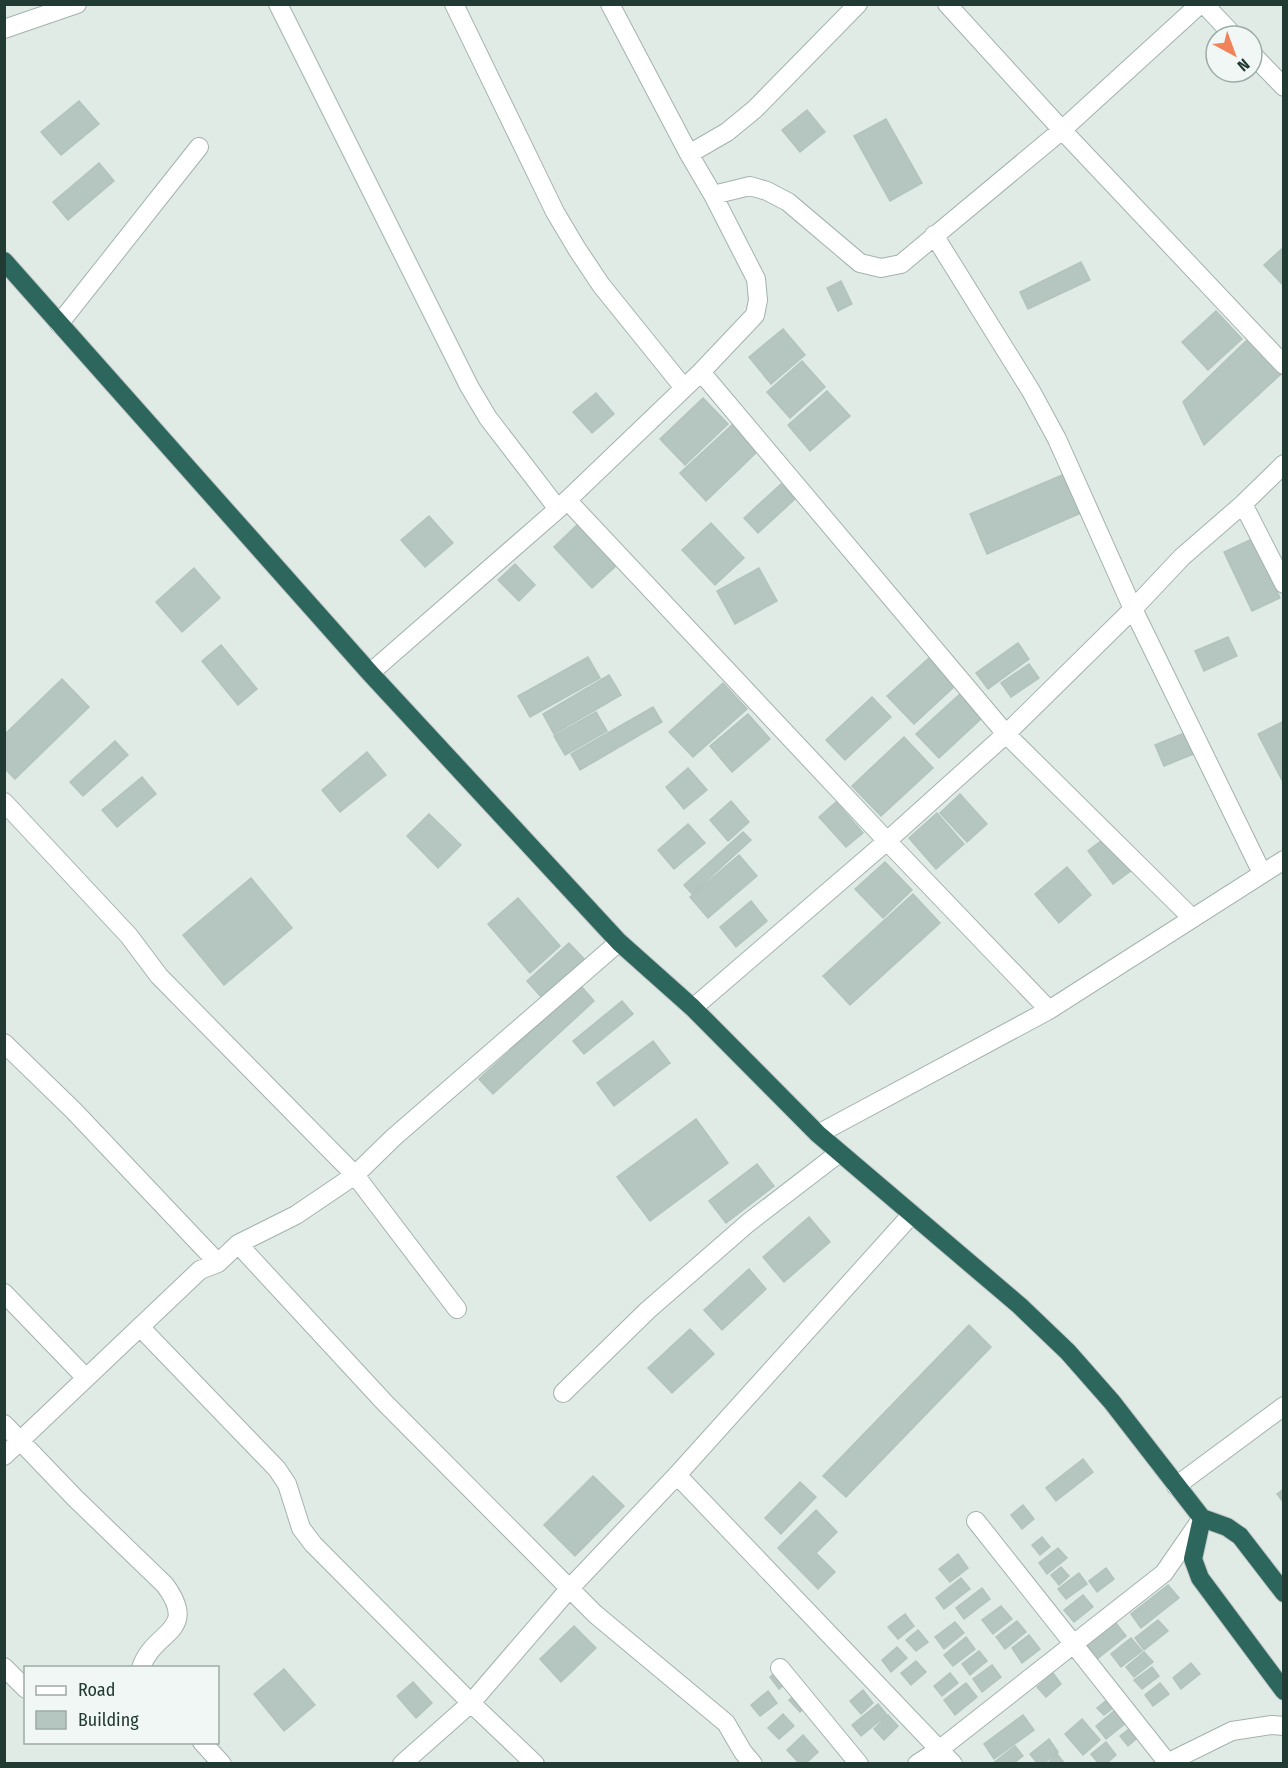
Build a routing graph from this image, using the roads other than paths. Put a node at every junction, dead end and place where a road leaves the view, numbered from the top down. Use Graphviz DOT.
graph roads {
  1 [pos="77,4"];
  2 [pos="278,4"];
  3 [pos="454,4"];
  4 [pos="609,4"];
  5 [pos="858,4"];
  6 [pos="947,4"];
  7 [pos="1200,4"];
  8 [pos="1204,4"];
  9 [pos="1223,24"];
  10 [pos="4,29"];
  11 [pos="1264,66"];
  12 [pos="1284,87"];
  13 [pos="1062,130"];
  14 [pos="199,147"];
  15 [pos="688,154"];
  16 [pos="713,195"];
  17 [pos="934,235"];
  18 [pos="4,261"];
  19 [pos="59,324"];
  20 [pos="1284,365"];
  21 [pos="701,372"];
  22 [pos="684,388"];
  23 [pos="1284,464"];
  24 [pos="1242,504"];
  25 [pos="562,505"];
  26 [pos="1284,584"];
  27 [pos="1133,609"];
  28 [pos="370,673"];
  29 [pos="1006,734"];
  30 [pos="4,802"];
  31 [pos="887,841"];
  32 [pos="1284,860"];
  33 [pos="1262,873"];
  34 [pos="1192,918"];
  35 [pos="619,942"];
  36 [pos="693,1008"];
  37 [pos="1049,1010"];
  38 [pos="4,1043"];
  39 [pos="818,1134"];
  40 [pos="840,1153"];
  41 [pos="355,1175"];
  42 [pos="912,1214"];
  43 [pos="238,1244"];
  44 [pos="218,1263"];
  45 [pos="4,1293"];
  46 [pos="457,1309"];
  47 [pos="141,1328"];
  48 [pos="86,1378"];
  49 [pos="563,1393"];
  50 [pos="1284,1406"];
  51 [pos="4,1424"];
  52 [pos="20,1440"];
  53 [pos="4,1456"];
  54 [pos="677,1475"];
  55 [pos="1176,1486"];
  56 [pos="1202,1518"];
  57 [pos="976,1521"];
  58 [pos="570,1588"];
  59 [pos="1284,1593"];
  60 [pos="1073,1645"];
  61 [pos="142,1666"];
  62 [pos="4,1667"];
  63 [pos="780,1668"];
  64 [pos="24,1687"];
  65 [pos="1284,1691"];
  66 [pos="471,1703"];
  67 [pos="1284,1726"];
  68 [pos="203,1744"];
  69 [pos="940,1749"];
  70 [pos="1166,1763"];
  71 [pos="222,1764"];
  72 [pos="402,1764"];
  73 [pos="535,1764"];
  74 [pos="753,1764"];
  75 [pos="859,1764"];
  76 [pos="917,1764"];
  77 [pos="953,1764"];
  1 -- 10 [label="street"];
  2 -- 25 [label="street"];
  3 -- 22 [label="street"];
  4 -- 15 [label="street"];
  5 -- 15 [label="street"];
  6 -- 13 [label="street"];
  7 -- 13 [label="street"];
  8 -- 9 [label="street"];
  11 -- 12 [label="street"];
  13 -- 17 [label="street"];
  13 -- 20 [label="street"];
  14 -- 19 [label="street"];
  15 -- 16 [label="street"];
  16 -- 17 [label="street"];
  16 -- 21 [label="street"];
  17 -- 27 [label="street"];
  18 -- 19 [label="highway"];
  19 -- 28 [label="highway"];
  21 -- 22 [label="street"];
  21 -- 29 [label="street"];
  22 -- 25 [label="street"];
  23 -- 24 [label="street"];
  24 -- 26 [label="street"];
  24 -- 27 [label="street"];
  25 -- 28 [label="street"];
  25 -- 31 [label="street"];
  27 -- 29 [label="street"];
  27 -- 33 [label="street"];
  28 -- 35 [label="highway"];
  29 -- 31 [label="street"];
  29 -- 34 [label="street"];
  30 -- 41 [label="street"];
  31 -- 36 [label="street"];
  31 -- 37 [label="street"];
  32 -- 33 [label="street"];
  33 -- 34 [label="street"];
  34 -- 37 [label="street"];
  35 -- 36 [label="highway"];
  35 -- 41 [label="street"];
  36 -- 39 [label="highway"];
  37 -- 39 [label="street"];
  38 -- 44 [label="street"];
  39 -- 40 [label="highway"];
  40 -- 42 [label="highway"];
  40 -- 49 [label="street"];
  41 -- 43 [label="street"];
  41 -- 46 [label="street"];
  42 -- 54 [label="street"];
  42 -- 55 [label="highway"];
  43 -- 44 [label="street"];
  43 -- 58 [label="street"];
  44 -- 47 [label="street"];
  45 -- 48 [label="street"];
  47 -- 48 [label="street"];
  47 -- 66 [label="street"];
  48 -- 52 [label="street"];
  50 -- 55 [label="street"];
  51 -- 52 [label="street"];
  52 -- 53 [label="street"];
  52 -- 61 [label="street"];
  54 -- 58 [label="street"];
  54 -- 69 [label="street"];
  55 -- 56 [label="highway"];
  56 -- 59 [label="highway"];
  56 -- 60 [label="street"];
  56 -- 65 [label="highway"];
  57 -- 60 [label="street"];
  58 -- 66 [label="street"];
  58 -- 74 [label="street"];
  60 -- 69 [label="street"];
  60 -- 70 [label="street"];
  62 -- 64 [label="street"];
  63 -- 75 [label="street"];
  66 -- 72 [label="street"];
  66 -- 73 [label="street"];
  67 -- 70 [label="street"];
  68 -- 71 [label="street"];
  69 -- 76 [label="street"];
  69 -- 77 [label="street"];
}
